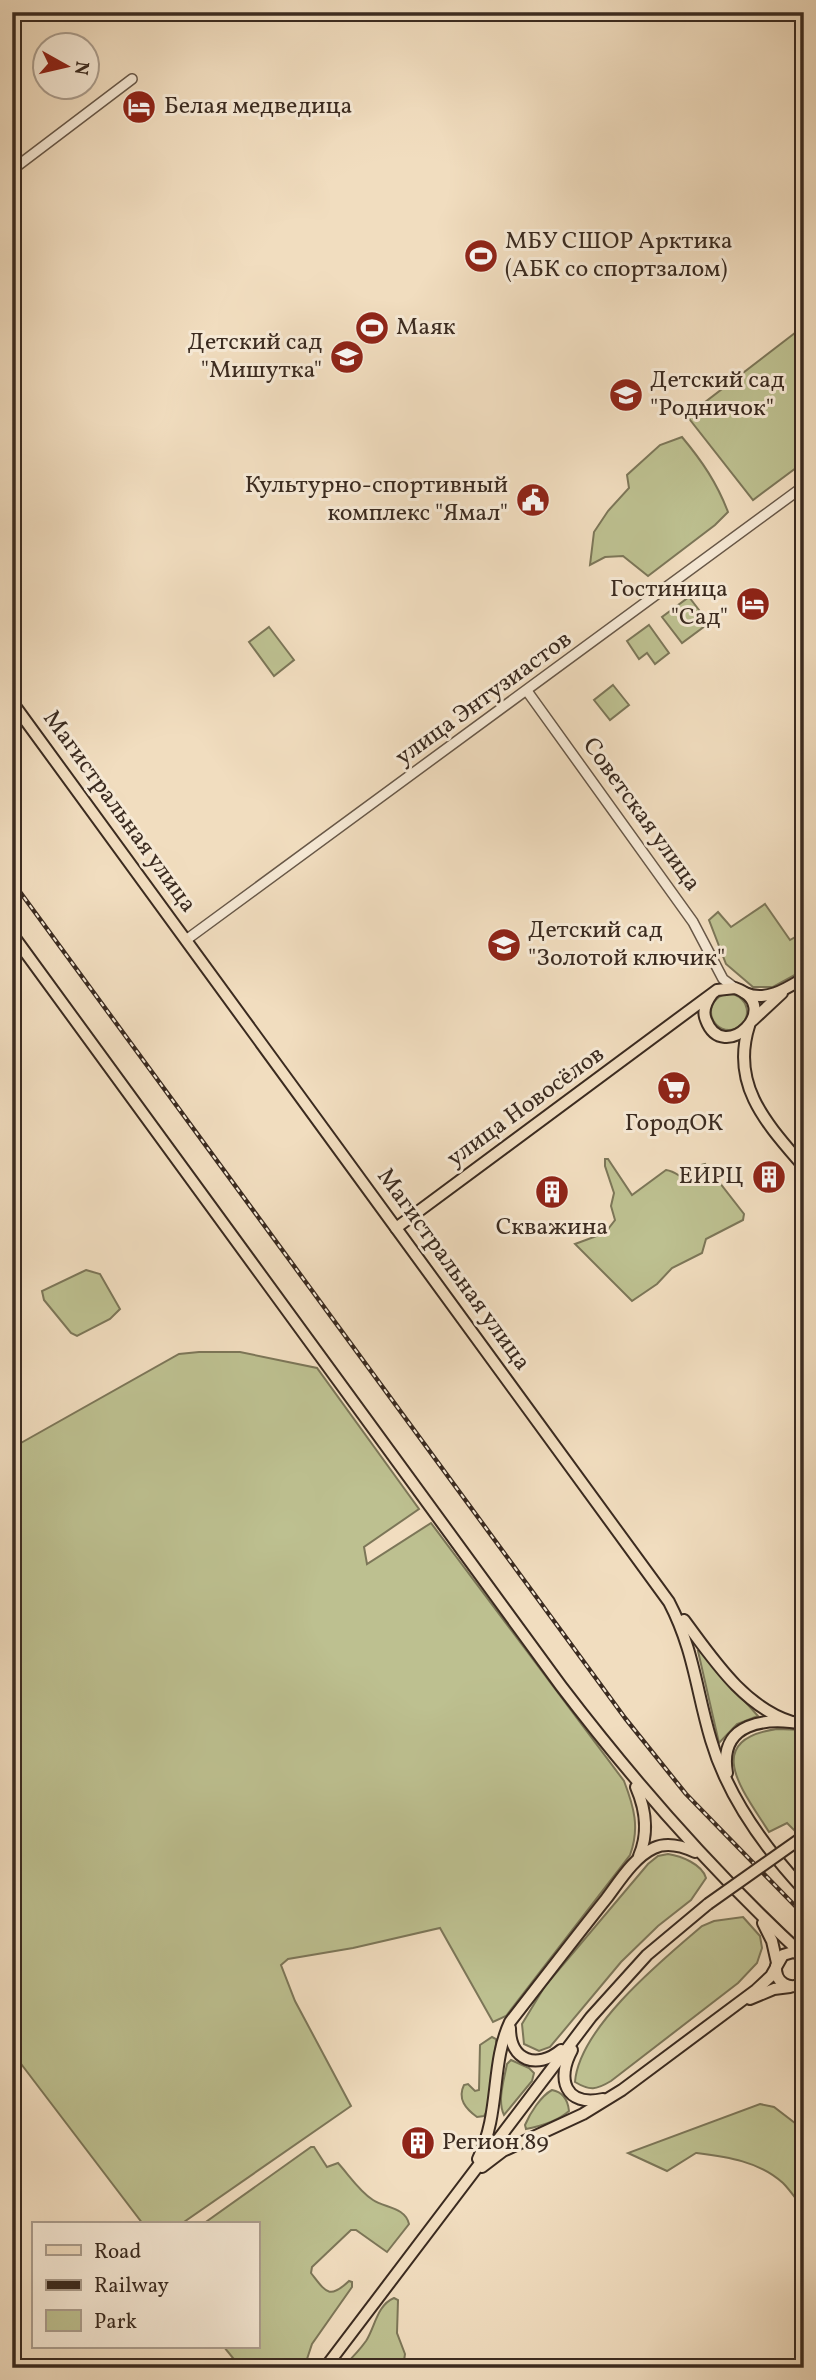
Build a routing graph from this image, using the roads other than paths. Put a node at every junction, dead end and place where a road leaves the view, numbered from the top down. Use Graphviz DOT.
graph roads {
  1 [pos="132,79"];
  2 [pos="12,170"];
  3 [pos="804,486"];
  4 [pos="527,691"];
  5 [pos="12,702"];
  6 [pos="12,934"];
  7 [pos="186,940"];
  8 [pos="716,967"];
  9 [pos="799,981"];
  10 [pos="740,990"];
  11 [pos="712,994"];
  12 [pos="681,1019"];
  13 [pos="750,1024"];
  14 [pos="715,1032"];
  15 [pos="745,1072"];
  16 [pos="804,1167"];
  17 [pos="396,1228"];
  18 [pos="669,1602"];
  19 [pos="798,1723"];
  20 [pos="626,1770"];
  21 [pos="730,1786"];
  22 [pos="802,1838"];
  23 [pos="703,1857"];
  24 [pos="638,1860"];
  25 [pos="804,1890"];
  26 [pos="754,1910"];
  27 [pos="803,1955"];
  28 [pos="776,1964"];
  29 [pos="804,1983"];
  30 [pos="790,1987"];
  31 [pos="738,2005"];
  32 [pos="591,2017"];
  33 [pos="510,2022"];
  34 [pos="622,2090"];
  35 [pos="467,2180"];
  36 [pos="325,2368"];
  1 -- 2 [label="street"];
  3 -- 4 [label="street, улица Энтузиастов"];
  4 -- 7 [label="street, улица Энтузиастов"];
  4 -- 8 [label="street, Советская улица"];
  5 -- 7 [label="main road, Магистральная улица"];
  6 -- 20 [label="main road"];
  7 -- 17 [label="main road, Магистральная улица"];
  8 -- 10 [label="street, Советская улица"];
  8 -- 11 [label="street"];
  9 -- 10 [label="main road"];
  9 -- 13 [label="main road"];
  10 -- 11 [label="main road"];
  10 -- 13 [label="main road"];
  11 -- 12 [label="main road, улица Новосёлов"];
  11 -- 14 [label="main road"];
  12 -- 14 [label="main road"];
  12 -- 17 [label="main road, улица Новосёлов"];
  13 -- 14 [label="main road"];
  13 -- 15 [label="main road"];
  14 -- 15 [label="main road"];
  15 -- 16 [label="main road"];
  17 -- 18 [label="main road, Магистральная улица"];
  18 -- 19 [label="main road"];
  18 -- 21 [label="main road, Магистральная улица"];
  19 -- 21 [label="main road"];
  20 -- 23 [label="main road"];
  20 -- 24 [label="main road"];
  21 -- 25 [label="main road, Магистральная улица"];
  22 -- 32 [label="main road, bridge"];
  23 -- 24 [label="main road"];
  23 -- 26 [label="main road"];
  24 -- 33 [label="main road"];
  26 -- 27 [label="main road"];
  26 -- 28 [label="main road"];
  27 -- 28 [label="main road"];
  28 -- 30 [label="main road"];
  28 -- 31 [label="main road"];
  29 -- 30 [label="main road"];
  30 -- 31 [label="main road"];
  31 -- 34 [label="main road"];
  32 -- 33 [label="main road"];
  32 -- 34 [label="main road"];
  32 -- 35 [label="main road"];
  33 -- 35 [label="main road"];
  34 -- 35 [label="main road"];
  35 -- 36 [label="main road"];
}
